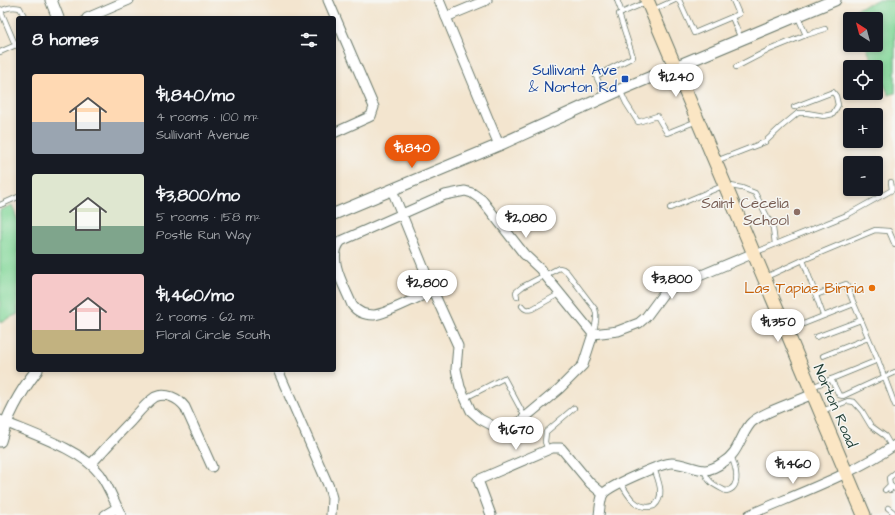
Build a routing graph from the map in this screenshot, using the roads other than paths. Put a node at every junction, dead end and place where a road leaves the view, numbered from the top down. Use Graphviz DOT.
graph roads {
  1 [pos="51,0"];
  2 [pos="129,0"];
  3 [pos="328,0"];
  4 [pos="439,0"];
  5 [pos="488,0"];
  6 [pos="617,0"];
  7 [pos="675,0"];
  8 [pos="679,0"];
  9 [pos="733,0"];
  10 [pos="835,0"];
  11 [pos="649,4"];
  12 [pos="0,10"];
  13 [pos="622,12"];
  14 [pos="798,15"];
  15 [pos="24,16"];
  16 [pos="57,16"];
  17 [pos="92,16"];
  18 [pos="334,16"];
  19 [pos="446,17"];
  20 [pos="732,17"];
  21 [pos="336,22"];
  22 [pos="825,29"];
  23 [pos="806,35"];
  24 [pos="741,39"];
  25 [pos="16,44"];
  26 [pos="16,46"];
  27 [pos="0,52"];
  28 [pos="675,67"];
  29 [pos="736,67"];
  30 [pos="620,90"];
  31 [pos="606,97"];
  32 [pos="794,107"];
  33 [pos="698,120"];
  34 [pos="336,132"];
  35 [pos="499,145"];
  36 [pos="715,161"];
  37 [pos="891,182"];
  38 [pos="725,185"];
  39 [pos="392,190"];
  40 [pos="16,198"];
  41 [pos="0,205"];
  42 [pos="670,208"];
  43 [pos="336,213"];
  44 [pos="402,215"];
  45 [pos="775,244"];
  46 [pos="895,245"];
  47 [pos="336,249"];
  48 [pos="754,253"];
  49 [pos="802,260"];
  50 [pos="336,266"];
  51 [pos="545,275"];
  52 [pos="764,278"];
  53 [pos="433,291"];
  54 [pos="559,294"];
  55 [pos="816,295"];
  56 [pos="517,297"];
  57 [pos="854,304"];
  58 [pos="522,306"];
  59 [pos="823,315"];
  60 [pos="861,320"];
  61 [pos="786,330"];
  62 [pos="593,334"];
  63 [pos="816,337"];
  64 [pos="868,338"];
  65 [pos="823,356"];
  66 [pos="878,360"];
  67 [pos="36,372"];
  68 [pos="279,372"];
  69 [pos="895,372"];
  70 [pos="884,377"];
  71 [pos="831,379"];
  72 [pos="812,391"];
  73 [pos="465,398"];
  74 [pos="895,405"];
  75 [pos="574,408"];
  76 [pos="821,412"];
  77 [pos="525,417"];
  78 [pos="3,421"];
  79 [pos="0,441"];
  80 [pos="893,446"];
  81 [pos="548,450"];
  82 [pos="731,456"];
  83 [pos="91,464"];
  84 [pos="212,467"];
  85 [pos="654,468"];
  86 [pos="705,470"];
  87 [pos="846,473"];
  88 [pos="895,473"];
  89 [pos="621,483"];
  90 [pos="890,488"];
  91 [pos="603,494"];
  92 [pos="119,511"];
  93 [pos="768,511"];
  94 [pos="105,515"];
  95 [pos="331,515"];
  96 [pos="491,515"];
  97 [pos="599,515"];
  98 [pos="749,515"];
  99 [pos="864,515"];
  1 -- 16 [label="street"];
  2 -- 17 [label="street"];
  3 -- 18 [label="street"];
  4 -- 19 [label="street"];
  5 -- 19 [label="street"];
  6 -- 13 [label="lane"];
  7 -- 11 [label="lane"];
  8 -- 20 [label="lane"];
  9 -- 20 [label="lane"];
  10 -- 14 [label="street"];
  11 -- 13 [label="lane"];
  11 -- 28 [label="main road, Norton Road"];
  12 -- 15 [label="lane"];
  12 -- 25 [label="lane"];
  13 -- 31 [label="lane"];
  14 -- 23 [label="lane"];
  14 -- 24 [label="street"];
  19 -- 35 [label="street"];
  20 -- 24 [label="lane"];
  21 -- 34 [label="street"];
  22 -- 23 [label="lane"];
  23 -- 29 [label="lane"];
  24 -- 28 [label="street"];
  26 -- 27 [label="lane"];
  28 -- 30 [label="street"];
  28 -- 33 [label="main road, Norton Road"];
  30 -- 31 [label="street"];
  30 -- 33 [label="lane"];
  31 -- 35 [label="street"];
  32 -- 36 [label="lane"];
  33 -- 36 [label="main road, Norton Road"];
  35 -- 39 [label="street"];
  36 -- 38 [label="main road, Norton Road"];
  37 -- 45 [label="lane"];
  38 -- 42 [label="lane"];
  38 -- 45 [label="lane"];
  38 -- 48 [label="main road, Norton Road"];
  39 -- 43 [label="street"];
  39 -- 44 [label="street"];
  40 -- 41 [label="lane"];
  44 -- 47 [label="street"];
  44 -- 51 [label="street"];
  44 -- 53 [label="street"];
  45 -- 48 [label="lane"];
  46 -- 49 [label="lane"];
  48 -- 52 [label="main road, Norton Road"];
  48 -- 62 [label="street"];
  49 -- 52 [label="lane"];
  49 -- 55 [label="lane"];
  50 -- 53 [label="street"];
  51 -- 54 [label="street"];
  51 -- 56 [label="lane"];
  51 -- 62 [label="lane"];
  52 -- 61 [label="main road, Norton Road"];
  53 -- 73 [label="street"];
  54 -- 58 [label="lane"];
  54 -- 62 [label="street"];
  55 -- 57 [label="lane"];
  55 -- 59 [label="lane"];
  57 -- 59 [label="lane"];
  57 -- 60 [label="lane"];
  59 -- 61 [label="lane"];
  60 -- 63 [label="lane"];
  60 -- 64 [label="lane"];
  61 -- 72 [label="main road, Norton Road"];
  62 -- 77 [label="street"];
  64 -- 65 [label="lane"];
  64 -- 66 [label="lane"];
  66 -- 70 [label="lane"];
  66 -- 71 [label="lane"];
  67 -- 78 [label="street"];
  68 -- 95 [label="street"];
  69 -- 70 [label="lane"];
  70 -- 71 [label="lane"];
  70 -- 74 [label="lane"];
  71 -- 72 [label="lane"];
  72 -- 76 [label="main road, Norton Road"];
  72 -- 82 [label="street"];
  73 -- 77 [label="street"];
  73 -- 77 [label="lane"];
  75 -- 81 [label="lane"];
  76 -- 80 [label="lane"];
  76 -- 87 [label="main road, Norton Road"];
  78 -- 79 [label="street"];
  78 -- 83 [label="street"];
  80 -- 87 [label="street"];
  81 -- 91 [label="street"];
  81 -- 96 [label="street"];
  82 -- 86 [label="street"];
  82 -- 86 [label="lane"];
  83 -- 84 [label="street"];
  83 -- 92 [label="street"];
  85 -- 86 [label="street"];
  85 -- 89 [label="street"];
  85 -- 89 [label="lane"];
  87 -- 93 [label="street"];
  87 -- 99 [label="main road, Norton Road"];
  88 -- 90 [label="lane"];
  89 -- 91 [label="street"];
  91 -- 97 [label="street"];
  92 -- 94 [label="street"];
  93 -- 98 [label="street"];
}
